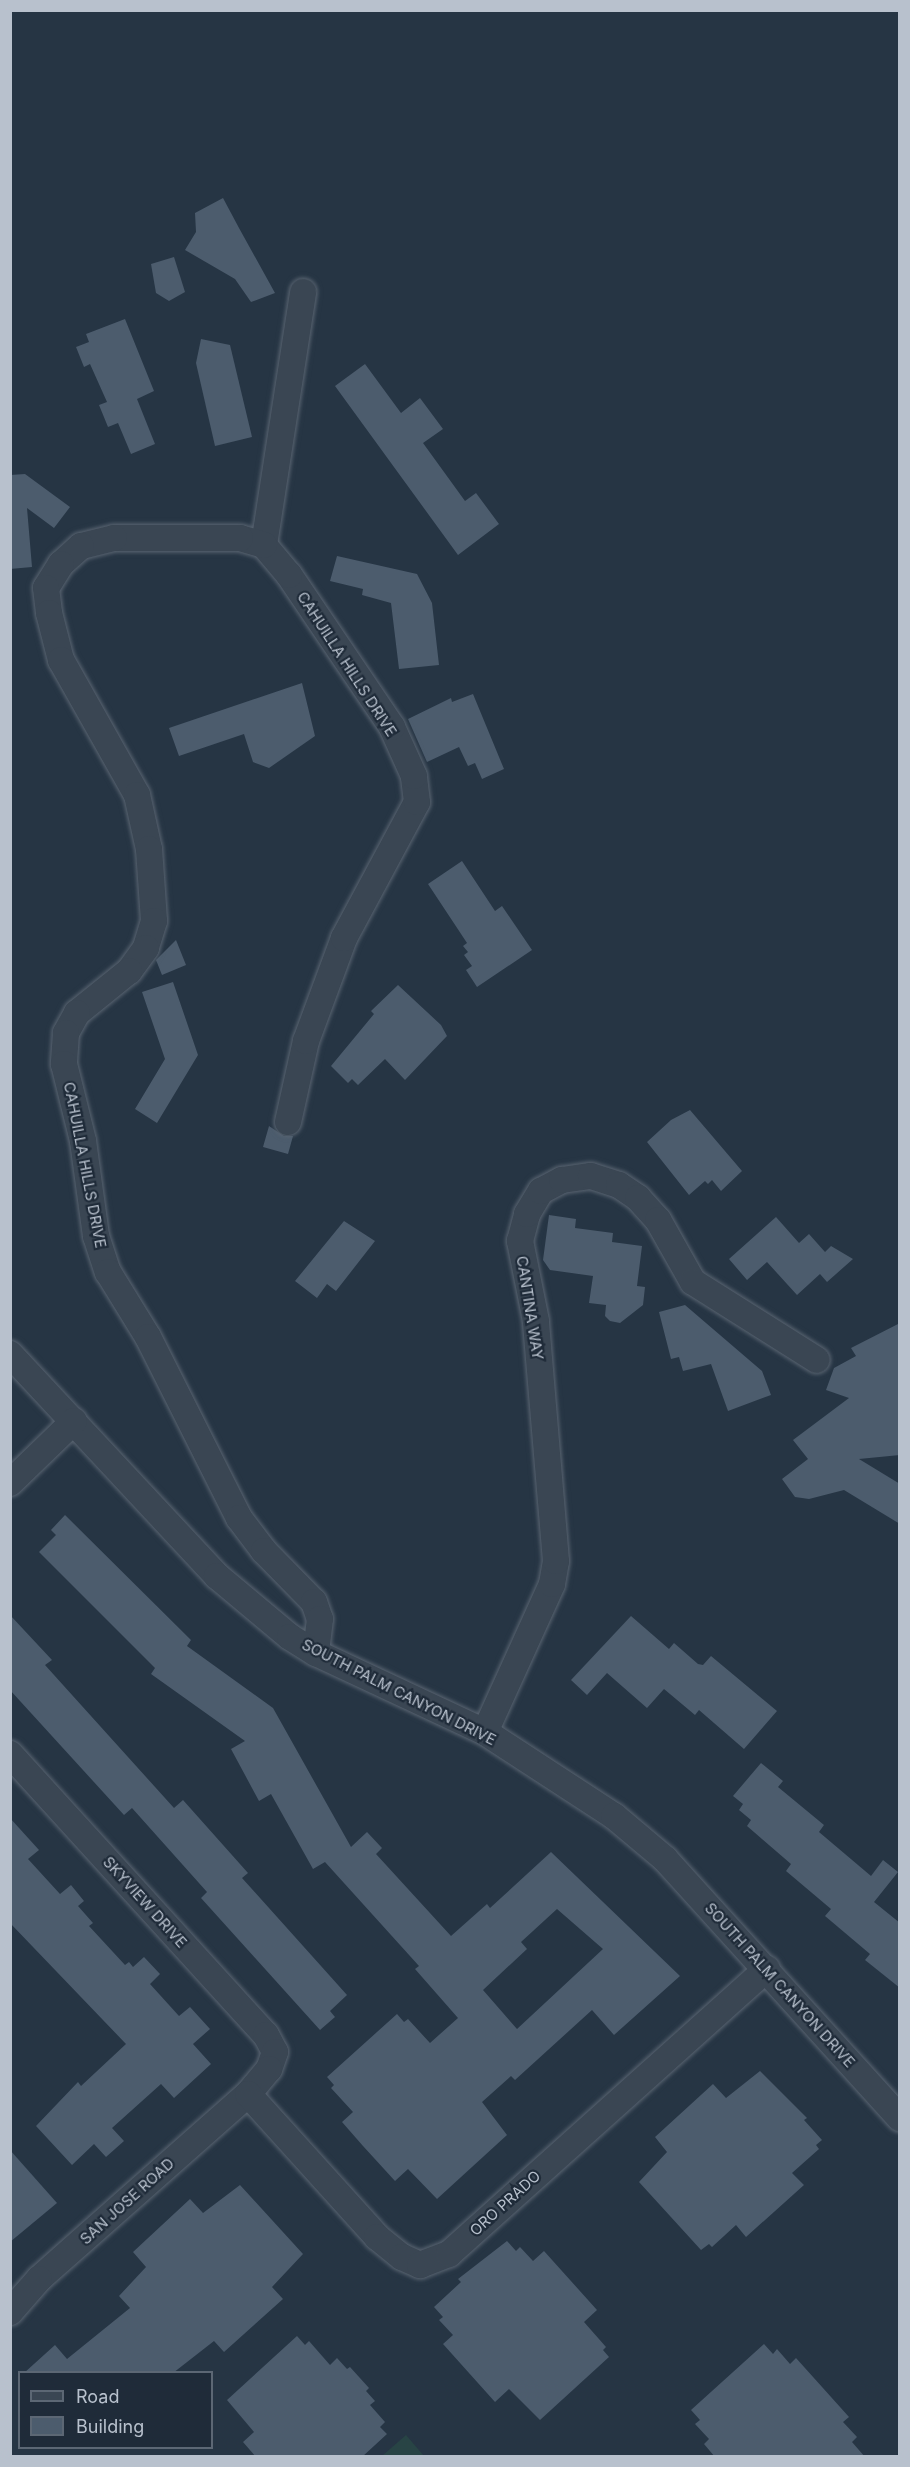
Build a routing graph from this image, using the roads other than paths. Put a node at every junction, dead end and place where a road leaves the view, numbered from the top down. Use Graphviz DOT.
graph roads {
  1 [pos="303,292"];
  2 [pos="264,545"];
  3 [pos="288,1122"];
  4 [pos="10,1354"];
  5 [pos="817,1360"];
  6 [pos="74,1421"];
  7 [pos="10,1482"];
  8 [pos="316,1653"];
  9 [pos="485,1732"];
  10 [pos="10,1754"];
  11 [pos="767,1969"];
  12 [pos="275,2052"];
  13 [pos="248,2094"];
  14 [pos="900,2118"];
  15 [pos="10,2312"];
  1 -- 2 [label="street"];
  2 -- 3 [label="street, CAHUILLA HILLS DRIVE"];
  2 -- 8 [label="street, CAHUILLA HILLS DRIVE"];
  4 -- 6 [label="street, SOUTH PALM CANYON DRIVE"];
  5 -- 9 [label="street, CANTINA WAY"];
  6 -- 7 [label="street"];
  6 -- 8 [label="street, SOUTH PALM CANYON DRIVE"];
  8 -- 9 [label="street, SOUTH PALM CANYON DRIVE"];
  9 -- 11 [label="street, SOUTH PALM CANYON DRIVE"];
  10 -- 12 [label="street, SKYVIEW DRIVE"];
  11 -- 13 [label="street, ORO PRADO"];
  11 -- 14 [label="street, SOUTH PALM CANYON DRIVE"];
  12 -- 13 [label="street, SAN JOSE ROAD"];
  13 -- 15 [label="street, SAN JOSE ROAD"];
}
